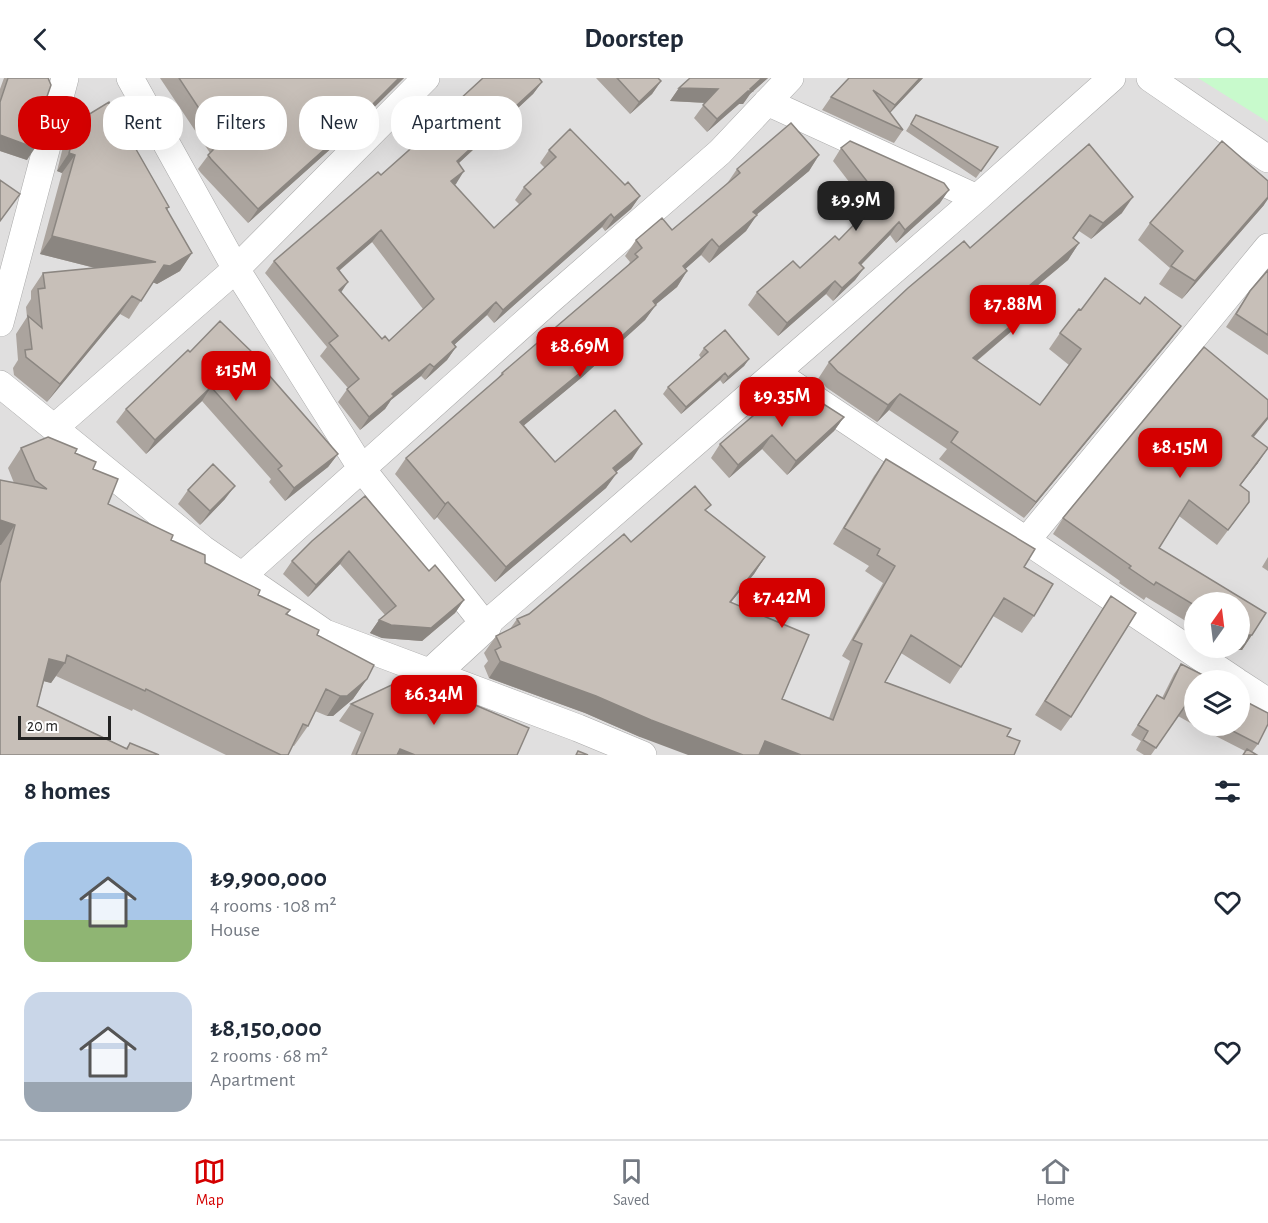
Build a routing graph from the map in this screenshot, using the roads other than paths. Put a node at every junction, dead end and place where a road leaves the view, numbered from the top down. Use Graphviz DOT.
graph roads {
  1 [pos="65,78"];
  2 [pos="130,78"];
  3 [pos="426,78"];
  4 [pos="790,78"];
  5 [pos="1112,78"];
  6 [pos="1150,78"];
  7 [pos="767,102"];
  8 [pos="1268,159"];
  9 [pos="977,198"];
  10 [pos="1268,247"];
  11 [pos="236,269"];
  12 [pos="0,323"];
  13 [pos="776,373"];
  14 [pos="0,384"];
  15 [pos="54,428"];
  16 [pos="362,469"];
  17 [pos="1026,541"];
  18 [pos="242,576"];
  19 [pos="485,625"];
  20 [pos="1220,670"];
  21 [pos="433,674"];
  22 [pos="1250,690"];
  23 [pos="1268,702"];
  24 [pos="643,755"];
  1 -- 12 [label="street"];
  2 -- 11 [label="street"];
  3 -- 11 [label="street"];
  4 -- 7 [label="street"];
  5 -- 9 [label="street"];
  6 -- 8 [label="street"];
  7 -- 9 [label="street"];
  7 -- 16 [label="street"];
  9 -- 13 [label="street"];
  10 -- 17 [label="street"];
  11 -- 15 [label="street"];
  11 -- 16 [label="street"];
  13 -- 17 [label="street"];
  13 -- 19 [label="street"];
  14 -- 15 [label="street"];
  15 -- 18 [label="street"];
  16 -- 18 [label="street"];
  16 -- 19 [label="street"];
  17 -- 20 [label="street"];
  18 -- 21 [label="street"];
  19 -- 21 [label="street"];
  21 -- 24 [label="street"];
  22 -- 23 [label="street"];
}
